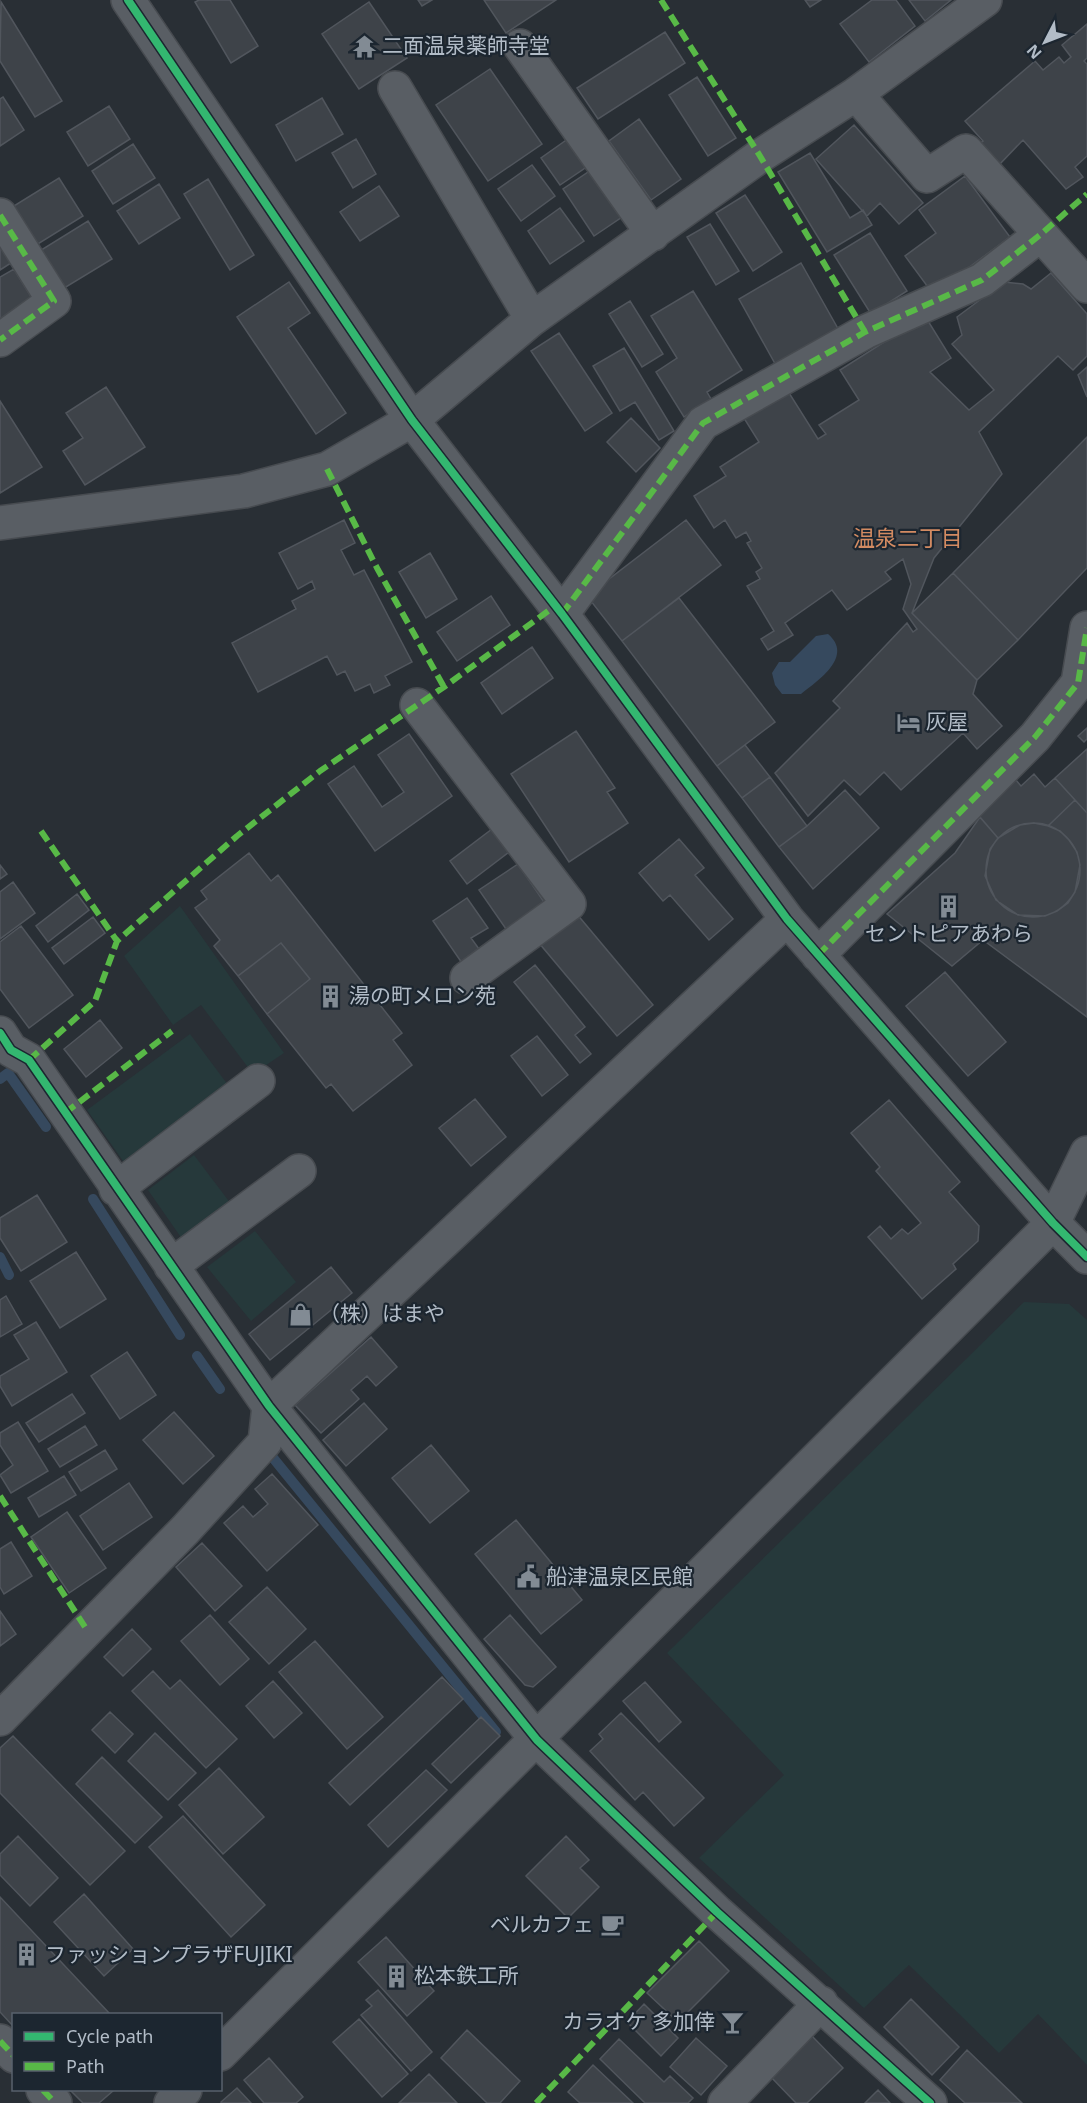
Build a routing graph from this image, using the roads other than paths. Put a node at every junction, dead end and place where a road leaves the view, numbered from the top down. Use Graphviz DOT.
graph roads {
  1 [pos="128,0"];
  2 [pos="985,0"];
  3 [pos="520,46"];
  4 [pos="395,88"];
  5 [pos="856,94"];
  6 [pos="0,215"];
  7 [pos="653,234"];
  8 [pos="1040,235"];
  9 [pos="1087,286"];
  10 [pos="532,319"];
  11 [pos="0,340"];
  12 [pos="412,420"];
  13 [pos="0,524"];
  14 [pos="562,614"];
  15 [pos="1087,628"];
  16 [pos="1082,685"];
  17 [pos="417,705"];
  18 [pos="787,919"];
  19 [pos="818,955"];
  20 [pos="467,978"];
  21 [pos="4,1046"];
  22 [pos="258,1081"];
  23 [pos="1087,1153"];
  24 [pos="299,1171"];
  25 [pos="116,1189"];
  26 [pos="1053,1223"];
  27 [pos="1087,1257"];
  28 [pos="171,1266"];
  29 [pos="269,1406"];
  30 [pos="5,1702"];
  31 [pos="537,1740"];
  32 [pos="821,2003"];
  33 [pos="0,2041"];
  34 [pos="222,2052"];
  35 [pos="12,2054"];
  36 [pos="45,2091"];
  37 [pos="184,2091"];
  38 [pos="56,2103"];
  39 [pos="171,2103"];
  40 [pos="725,2103"];
  41 [pos="930,2103"];
  1 -- 12 [label="street"];
  2 -- 5 [label="street"];
  3 -- 7 [label="street"];
  4 -- 10 [label="street"];
  5 -- 7 [label="street"];
  5 -- 8 [label="street"];
  6 -- 11 [label="street"];
  7 -- 10 [label="street"];
  8 -- 9 [label="street"];
  8 -- 14 [label="street"];
  10 -- 12 [label="street"];
  12 -- 13 [label="street"];
  12 -- 14 [label="street"];
  14 -- 18 [label="street"];
  15 -- 16 [label="street"];
  16 -- 19 [label="street"];
  17 -- 20 [label="street"];
  18 -- 19 [label="street"];
  18 -- 29 [label="street"];
  19 -- 26 [label="street"];
  21 -- 25 [label="street"];
  22 -- 25 [label="street"];
  23 -- 26 [label="street"];
  24 -- 28 [label="street"];
  25 -- 28 [label="street"];
  26 -- 27 [label="street"];
  26 -- 31 [label="street"];
  28 -- 29 [label="street"];
  29 -- 30 [label="street"];
  29 -- 31 [label="street"];
  31 -- 32 [label="street"];
  31 -- 34 [label="street"];
  32 -- 40 [label="street"];
  32 -- 41 [label="street"];
  33 -- 35 [label="street"];
  36 -- 38 [label="street"];
  37 -- 39 [label="street"];
}
